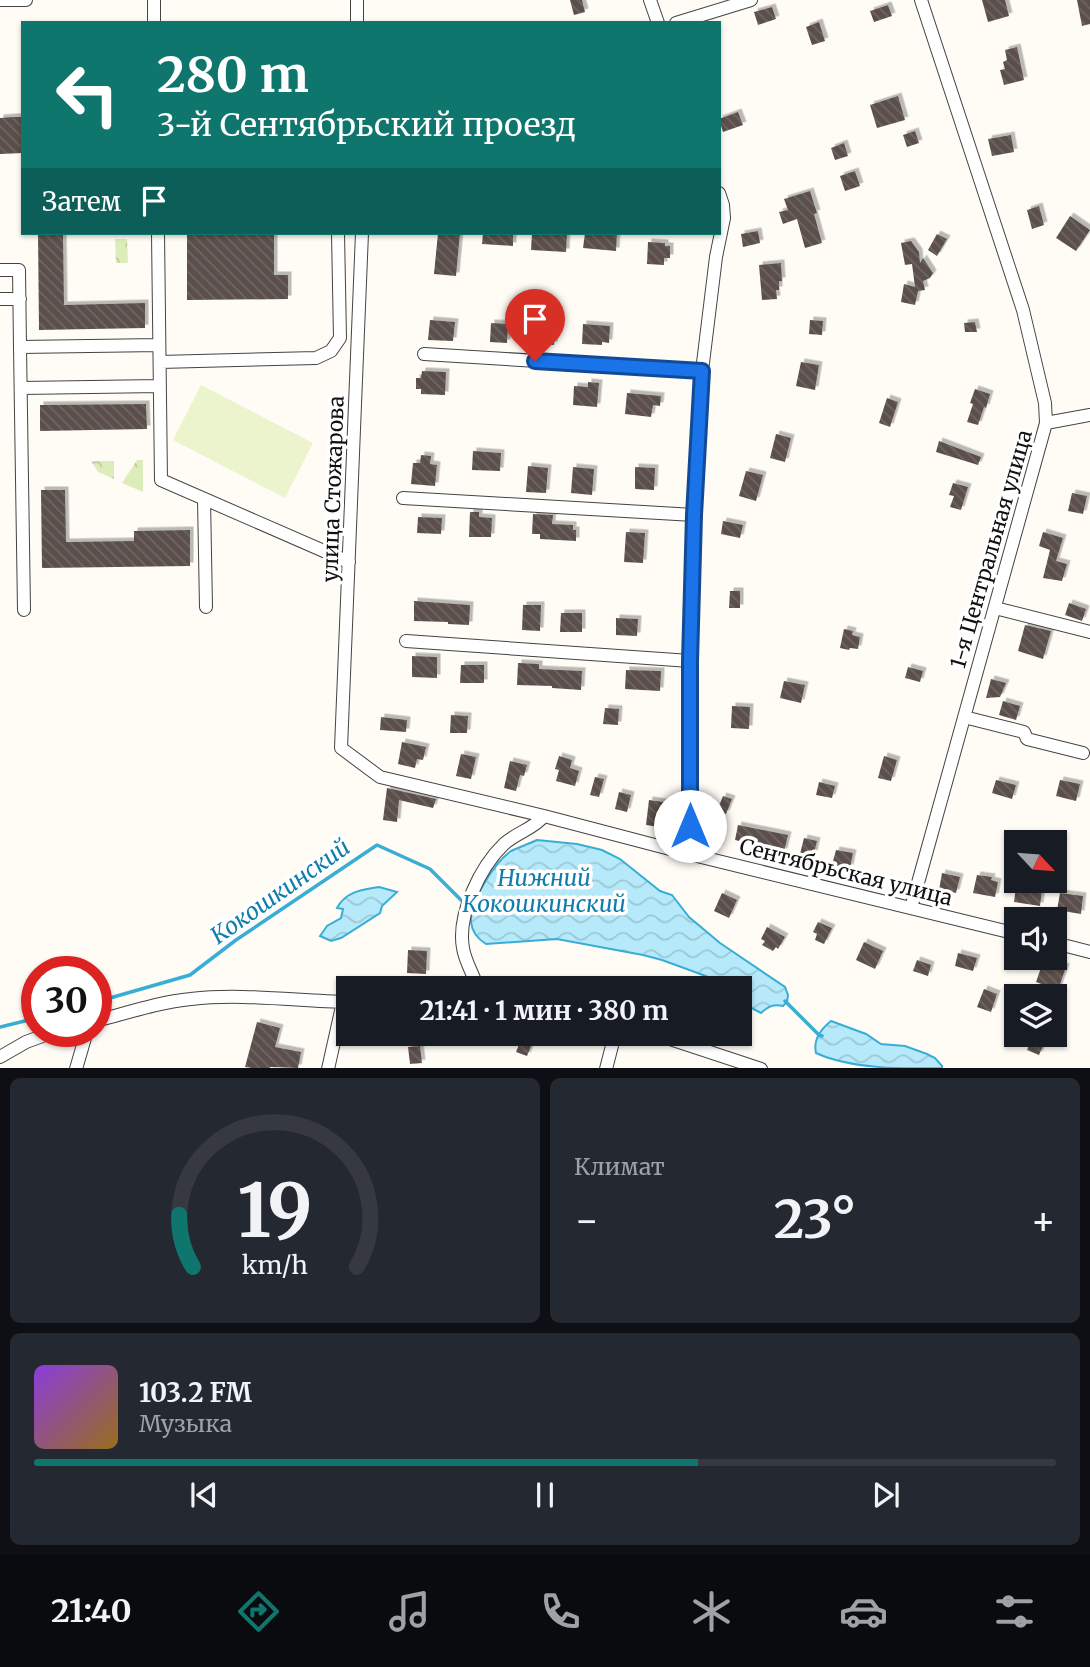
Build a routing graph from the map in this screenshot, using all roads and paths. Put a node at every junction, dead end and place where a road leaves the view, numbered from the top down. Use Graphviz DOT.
graph roads {
  1 [pos="26,0"];
  2 [pos="154,0"];
  3 [pos="357,0"];
  4 [pos="650,0"];
  5 [pos="751,0"];
  6 [pos="921,0"];
  7 [pos="0,1"];
  8 [pos="155,21"];
  9 [pos="357,21"];
  10 [pos="657,21"];
  11 [pos="683,21"];
  12 [pos="721,201"];
  13 [pos="721,226"];
  14 [pos="158,235"];
  15 [pos="338,235"];
  16 [pos="362,235"];
  17 [pos="719,235"];
  18 [pos="0,270"];
  19 [pos="0,299"];
  20 [pos="20,299"];
  21 [pos="159,345"];
  22 [pos="20,347"];
  23 [pos="424,354"];
  24 [pos="160,362"];
  25 [pos="702,371"];
  26 [pos="160,386"];
  27 [pos="21,388"];
  28 [pos="1090,415"];
  29 [pos="1046,423"];
  30 [pos="403,498"];
  31 [pos="204,499"];
  32 [pos="694,515"];
  33 [pos="349,562"];
  34 [pos="206,607"];
  35 [pos="995,608"];
  36 [pos="24,610"];
  37 [pos="1090,632"];
  38 [pos="406,641"];
  39 [pos="690,661"];
  40 [pos="964,717"];
  41 [pos="1083,753"];
  42 [pos="380,777"];
  43 [pos="544,816"];
  44 [pos="690,854"];
  45 [pos="911,908"];
  46 [pos="1004,931"];
  47 [pos="1067,946"];
  48 [pos="1090,952"];
  49 [pos="473,976"];
  50 [pos="336,1002"];
  51 [pos="112,1017"];
  52 [pos="336,1039"];
  53 [pos="21,1045"];
  54 [pos="612,1046"];
  55 [pos="691,1046"];
  56 [pos="82,1047"];
  57 [pos="0,1057"];
  58 [pos="76,1068"];
  59 [pos="328,1068"];
  60 [pos="606,1068"];
  61 [pos="758,1068"];
  1 -- 7 [label="street"];
  2 -- 8 [label="street"];
  3 -- 9 [label="street"];
  4 -- 10 [label="street"];
  5 -- 11 [label="street"];
  6 -- 29 [label="street, 1-я Центральная улица"];
  12 -- 13 [label="street"];
  14 -- 21 [label="street"];
  15 -- 24 [label="street"];
  16 -- 33 [label="street, улица Стожарова"];
  17 -- 25 [label="street"];
  18 -- 20 [label="street"];
  19 -- 20 [label="street"];
  20 -- 22 [label="street"];
  21 -- 22 [label="street"];
  21 -- 24 [label="street"];
  22 -- 27 [label="street"];
  23 -- 25 [label="street"];
  24 -- 26 [label="street"];
  25 -- 32 [label="street"];
  26 -- 27 [label="street"];
  26 -- 31 [label="street"];
  27 -- 36 [label="street"];
  28 -- 29 [label="street"];
  29 -- 35 [label="street, 1-я Центральная улица"];
  30 -- 32 [label="street"];
  31 -- 33 [label="street"];
  31 -- 34 [label="street"];
  32 -- 39 [label="street"];
  33 -- 42 [label="street, улица Стожарова"];
  35 -- 37 [label="street"];
  35 -- 40 [label="street, 1-я Центральная улица"];
  38 -- 39 [label="street"];
  39 -- 44 [label="street"];
  40 -- 41 [label="street"];
  40 -- 45 [label="street, 1-я Центральная улица"];
  42 -- 43 [label="street, Сентябрьская улица"];
  43 -- 44 [label="street, Сентябрьская улица"];
  43 -- 49 [label="street"];
  44 -- 45 [label="street, Сентябрьская улица"];
  45 -- 46 [label="street, Сентябрьская улица"];
  47 -- 48 [label="street"];
  50 -- 51 [label="street"];
  52 -- 59 [label="street"];
  53 -- 57 [label="street"];
  54 -- 60 [label="street"];
  55 -- 61 [label="street"];
  56 -- 58 [label="street"];
}
